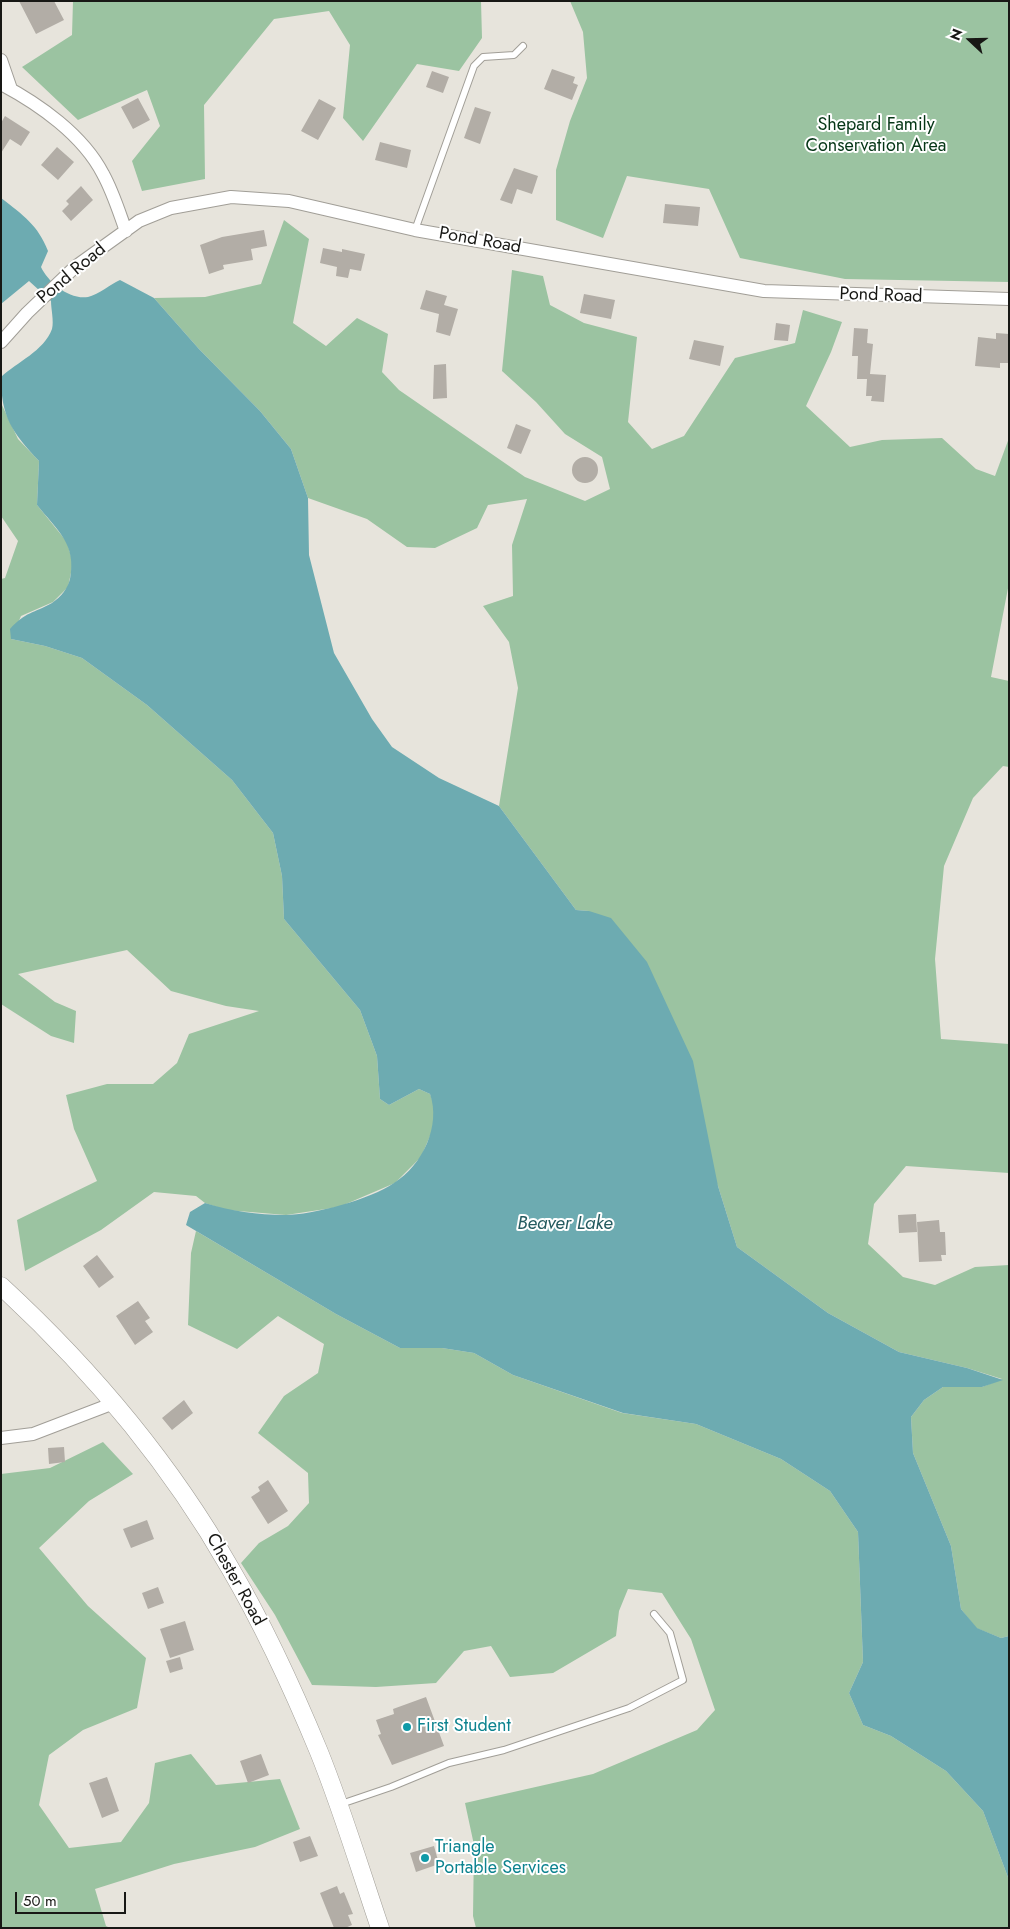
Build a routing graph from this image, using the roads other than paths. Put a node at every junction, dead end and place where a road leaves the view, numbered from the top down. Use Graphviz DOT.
graph roads {
  1 [pos="523,46"];
  2 [pos="1,60"];
  3 [pos="6,86"];
  4 [pos="415,230"];
  5 [pos="126,231"];
  6 [pos="1009,299"];
  7 [pos="1,342"];
  8 [pos="1,1286"];
  9 [pos="114,1403"];
  10 [pos="1,1438"];
  11 [pos="654,1614"];
  12 [pos="338,1805"];
  13 [pos="380,1928"];
  1 -- 4 [label="lane"];
  2 -- 3 [label="street"];
  3 -- 5 [label="street"];
  4 -- 5 [label="street, Pond Road"];
  4 -- 6 [label="street, Pond Road"];
  5 -- 7 [label="street, Pond Road"];
  8 -- 9 [label="main road, Chester Road"];
  9 -- 10 [label="street"];
  9 -- 12 [label="main road, Chester Road"];
  11 -- 12 [label="lane"];
  12 -- 13 [label="main road, Chester Road"];
}
